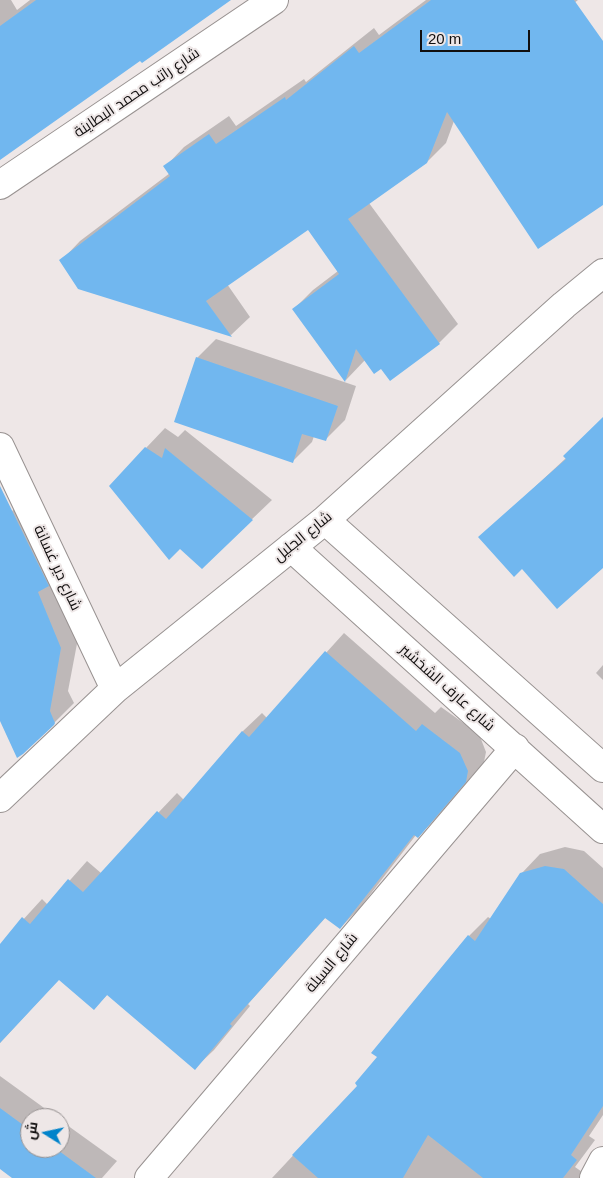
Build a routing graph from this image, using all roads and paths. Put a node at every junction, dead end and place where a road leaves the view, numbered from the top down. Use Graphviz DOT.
graph roads {
  1 [pos="274,0"];
  2 [pos="0,185"];
  3 [pos="603,272"];
  4 [pos="0,447"];
  5 [pos="325,520"];
  6 [pos="291,547"];
  7 [pos="115,689"];
  8 [pos="515,748"];
  9 [pos="603,768"];
  10 [pos="0,798"];
  11 [pos="603,829"];
  12 [pos="603,1161"];
  13 [pos="149,1178"];
  14 [pos="594,1178"];
  1 -- 2 [label="street, شارع راتب محمد البطاينة"];
  3 -- 5 [label="street, شارع الجليل"];
  4 -- 7 [label="street, شارع دير غسانة"];
  5 -- 6 [label="street, شارع الجليل"];
  5 -- 9 [label="street"];
  6 -- 7 [label="street, شارع الجليل"];
  6 -- 8 [label="street, شارع عارف الشخشير"];
  7 -- 10 [label="street, شارع الجليل"];
  8 -- 11 [label="street, شارع عارف الشخشير"];
  8 -- 13 [label="street, شارع السيلة"];
  12 -- 14 [label="street"];
}
